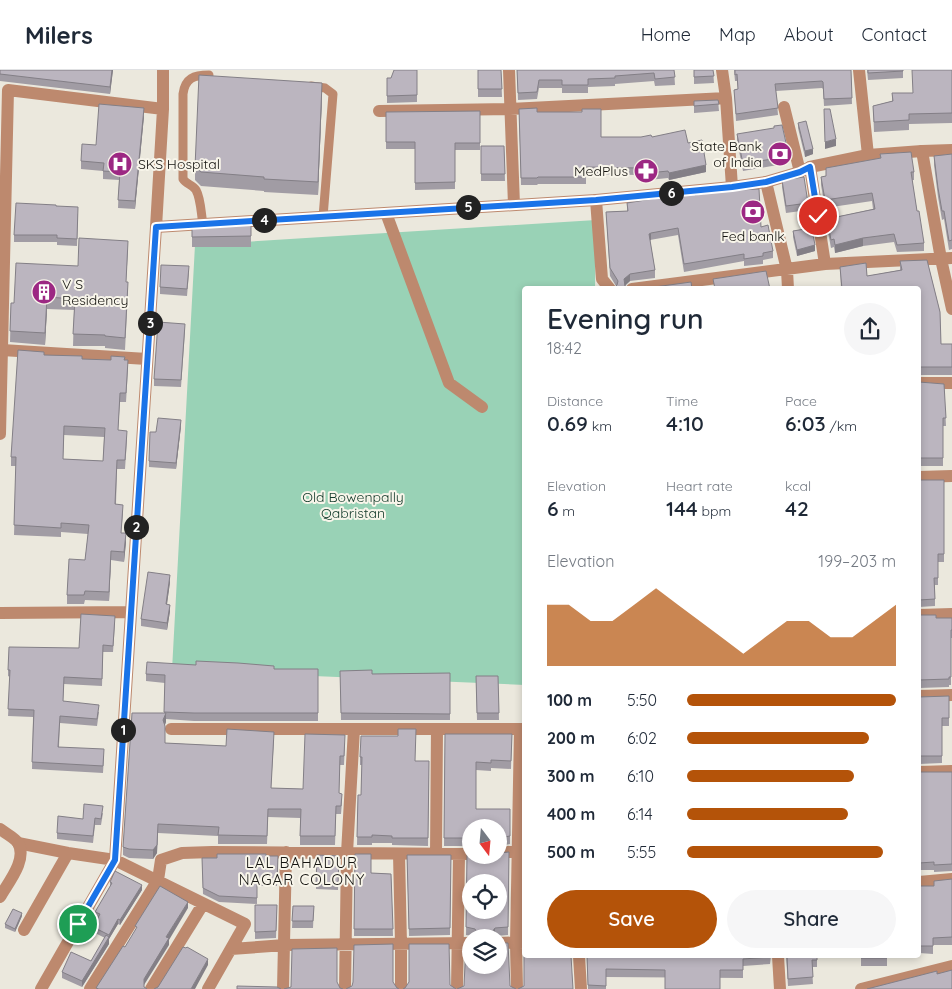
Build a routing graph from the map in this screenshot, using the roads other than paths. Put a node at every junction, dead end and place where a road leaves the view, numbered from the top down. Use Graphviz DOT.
graph roads {
  1 [pos="163,70"];
  2 [pos="509,70"];
  3 [pos="722,70"];
  4 [pos="859,70"];
  5 [pos="215,76"];
  6 [pos="300,85"];
  7 [pos="4,89"];
  8 [pos="726,98"];
  9 [pos="784,107"];
  10 [pos="163,108"];
  11 [pos="510,109"];
  12 [pos="379,111"];
  13 [pos="952,150"];
  14 [pos="922,151"];
  15 [pos="868,155"];
  16 [pos="805,170"];
  17 [pos="766,182"];
  18 [pos="732,187"];
  19 [pos="596,200"];
  20 [pos="514,204"];
  21 [pos="386,213"];
  22 [pos="323,216"];
  23 [pos="203,224"];
  24 [pos="156,227"];
  25 [pos="946,259"];
  26 [pos="825,264"];
  27 [pos="787,270"];
  28 [pos="703,284"];
  29 [pos="608,286"];
  30 [pos="675,286"];
  31 [pos="788,286"];
  32 [pos="952,309"];
  33 [pos="1,350"];
  34 [pos="148,359"];
  35 [pos="921,383"];
  36 [pos="952,383"];
  37 [pos="482,407"];
  38 [pos="0,434"];
  39 [pos="952,476"];
  40 [pos="921,477"];
  41 [pos="131,612"];
  42 [pos="0,613"];
  43 [pos="952,614"];
  44 [pos="921,615"];
  45 [pos="952,695"];
  46 [pos="921,696"];
  47 [pos="171,729"];
  48 [pos="354,729"];
  49 [pos="437,729"];
  50 [pos="522,729"];
  51 [pos="952,771"];
  52 [pos="921,772"];
  53 [pos="522,790"];
  54 [pos="0,828"];
  55 [pos="18,843"];
  56 [pos="521,851"];
  57 [pos="286,852"];
  58 [pos="508,852"];
  59 [pos="68,853"];
  60 [pos="347,853"];
  61 [pos="399,854"];
  62 [pos="436,854"];
  63 [pos="462,854"];
  64 [pos="115,860"];
  65 [pos="464,864"];
  66 [pos="952,879"];
  67 [pos="158,880"];
  68 [pos="921,882"];
  69 [pos="0,897"];
  70 [pos="203,904"];
  71 [pos="24,930"];
  72 [pos="520,942"];
  73 [pos="507,943"];
  74 [pos="402,944"];
  75 [pos="457,944"];
  76 [pos="462,944"];
  77 [pos="285,945"];
  78 [pos="346,945"];
  79 [pos="231,949"];
  80 [pos="579,958"];
  81 [pos="778,958"];
  82 [pos="952,966"];
  83 [pos="41,989"];
  84 [pos="90,989"];
  85 [pos="151,989"];
  86 [pos="208,989"];
  87 [pos="284,989"];
  88 [pos="345,989"];
  89 [pos="401,989"];
  90 [pos="457,989"];
  91 [pos="517,989"];
  92 [pos="581,989"];
  93 [pos="780,989"];
  94 [pos="861,989"];
  1 -- 10 [label="street"];
  2 -- 11 [label="street"];
  3 -- 8 [label="street"];
  4 -- 15 [label="street"];
  5 -- 23 [label="lane"];
  6 -- 22 [label="lane"];
  7 -- 10 [label="street"];
  7 -- 33 [label="street"];
  8 -- 11 [label="street"];
  8 -- 18 [label="street"];
  9 -- 16 [label="street"];
  10 -- 24 [label="street"];
  11 -- 12 [label="street"];
  11 -- 20 [label="street"];
  13 -- 14 [label="street"];
  14 -- 15 [label="street"];
  14 -- 25 [label="street"];
  15 -- 16 [label="street"];
  16 -- 17 [label="street"];
  16 -- 26 [label="street"];
  17 -- 18 [label="street"];
  17 -- 27 [label="street"];
  18 -- 19 [label="street"];
  19 -- 20 [label="street"];
  19 -- 29 [label="street"];
  20 -- 21 [label="street"];
  21 -- 22 [label="street"];
  21 -- 37 [label="street"];
  22 -- 23 [label="street"];
  23 -- 24 [label="street"];
  24 -- 34 [label="street"];
  25 -- 26 [label="street"];
  25 -- 32 [label="street"];
  26 -- 27 [label="street"];
  27 -- 28 [label="street"];
  27 -- 31 [label="street"];
  28 -- 30 [label="street"];
  33 -- 34 [label="street"];
  33 -- 38 [label="street"];
  34 -- 41 [label="street"];
  35 -- 36 [label="street"];
  39 -- 40 [label="street"];
  41 -- 42 [label="street"];
  41 -- 64 [label="street"];
  43 -- 44 [label="street"];
  45 -- 46 [label="street"];
  47 -- 48 [label="street"];
  48 -- 49 [label="street"];
  48 -- 60 [label="street"];
  49 -- 50 [label="street"];
  49 -- 62 [label="street"];
  51 -- 52 [label="street"];
  53 -- 56 [label="street"];
  54 -- 55 [label="street"];
  55 -- 59 [label="street"];
  55 -- 69 [label="street"];
  56 -- 58 [label="street"];
  56 -- 72 [label="street"];
  57 -- 60 [label="street"];
  57 -- 67 [label="street"];
  57 -- 77 [label="street"];
  59 -- 64 [label="street"];
  59 -- 71 [label="street"];
  60 -- 61 [label="street"];
  60 -- 78 [label="street"];
  61 -- 62 [label="street"];
  61 -- 74 [label="street"];
  62 -- 63 [label="street"];
  64 -- 67 [label="street"];
  64 -- 83 [label="street"];
  65 -- 75 [label="street"];
  66 -- 68 [label="street"];
  67 -- 70 [label="street"];
  67 -- 84 [label="street"];
  70 -- 79 [label="street"];
  70 -- 85 [label="street"];
  72 -- 73 [label="street"];
  72 -- 91 [label="street"];
  74 -- 75 [label="street"];
  74 -- 78 [label="street"];
  74 -- 89 [label="street"];
  75 -- 76 [label="street"];
  75 -- 90 [label="street"];
  77 -- 78 [label="street"];
  77 -- 79 [label="street"];
  77 -- 87 [label="street"];
  78 -- 88 [label="street"];
  79 -- 86 [label="street"];
  80 -- 92 [label="street"];
  81 -- 93 [label="street"];
  82 -- 94 [label="street"];
}
